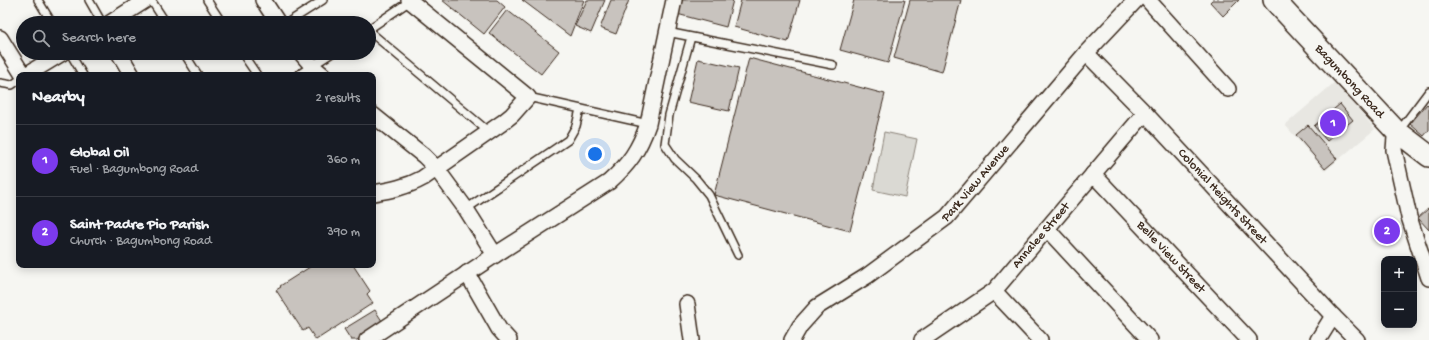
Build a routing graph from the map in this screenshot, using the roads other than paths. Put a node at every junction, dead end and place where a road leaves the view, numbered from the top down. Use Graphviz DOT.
graph roads {
  1 [pos="38,0"];
  2 [pos="89,0"];
  3 [pos="146,0"];
  4 [pos="151,0"];
  5 [pos="207,0"];
  6 [pos="263,0"];
  7 [pos="323,0"];
  8 [pos="674,0"];
  9 [pos="1136,0"];
  10 [pos="1148,0"];
  11 [pos="1274,0"];
  12 [pos="410,1"];
  13 [pos="48,16"];
  14 [pos="98,16"];
  15 [pos="121,16"];
  16 [pos="161,16"];
  17 [pos="217,16"];
  18 [pos="273,16"];
  19 [pos="298,16"];
  20 [pos="376,25"];
  21 [pos="667,32"];
  22 [pos="376,36"];
  23 [pos="690,37"];
  24 [pos="0,38"];
  25 [pos="1086,53"];
  26 [pos="51,60"];
  27 [pos="74,60"];
  28 [pos="123,60"];
  29 [pos="188,60"];
  30 [pos="246,60"];
  31 [pos="307,60"];
  32 [pos="326,60"];
  33 [pos="833,65"];
  34 [pos="317,71"];
  35 [pos="21,72"];
  36 [pos="31,72"];
  37 [pos="81,72"];
  38 [pos="130,72"];
  39 [pos="196,72"];
  40 [pos="254,72"];
  41 [pos="16,82"];
  42 [pos="0,83"];
  43 [pos="1228,89"];
  44 [pos="1429,91"];
  45 [pos="528,97"];
  46 [pos="580,109"];
  47 [pos="1145,113"];
  48 [pos="376,117"];
  49 [pos="648,124"];
  50 [pos="489,132"];
  51 [pos="1398,133"];
  52 [pos="1429,156"];
  53 [pos="436,168"];
  54 [pos="1093,174"];
  55 [pos="376,192"];
  56 [pos="466,209"];
  57 [pos="1046,229"];
  58 [pos="495,255"];
  59 [pos="738,256"];
  60 [pos="467,273"];
  61 [pos="1429,278"];
  62 [pos="994,291"];
  63 [pos="687,304"];
  64 [pos="1333,316"];
  65 [pos="930,338"];
  66 [pos="367,340"];
  67 [pos="509,340"];
  68 [pos="692,340"];
  69 [pos="792,340"];
  70 [pos="1040,340"];
  71 [pos="1150,340"];
  72 [pos="1249,340"];
  73 [pos="1318,340"];
  74 [pos="1358,340"];
  1 -- 13 [label="lane"];
  2 -- 14 [label="lane"];
  3 -- 15 [label="street"];
  4 -- 16 [label="lane"];
  5 -- 17 [label="lane"];
  6 -- 18 [label="street"];
  7 -- 19 [label="lane"];
  8 -- 21 [label="street"];
  9 -- 25 [label="street, Park View Avenue"];
  10 -- 43 [label="street"];
  11 -- 51 [label="main road, Bagumbong Road"];
  12 -- 20 [label="lane"];
  12 -- 45 [label="street"];
  21 -- 23 [label="lane"];
  21 -- 49 [label="street"];
  22 -- 50 [label="lane"];
  23 -- 33 [label="lane"];
  23 -- 59 [label="lane"];
  24 -- 35 [label="street"];
  25 -- 47 [label="street, Colonial Heights Street"];
  25 -- 69 [label="street, Park View Avenue"];
  26 -- 36 [label="street"];
  27 -- 37 [label="lane"];
  28 -- 38 [label="street"];
  29 -- 39 [label="lane"];
  30 -- 40 [label="lane"];
  31 -- 34 [label="street"];
  32 -- 34 [label="lane"];
  41 -- 42 [label="lane"];
  44 -- 51 [label="lane"];
  45 -- 46 [label="lane"];
  45 -- 50 [label="street"];
  46 -- 49 [label="lane"];
  46 -- 56 [label="lane"];
  47 -- 54 [label="street, Annalee Street"];
  47 -- 64 [label="street, Colonial Heights Street"];
  48 -- 53 [label="street"];
  49 -- 58 [label="street"];
  50 -- 53 [label="street"];
  51 -- 52 [label="main road, Bagumbong Road"];
  51 -- 61 [label="street"];
  53 -- 55 [label="street"];
  53 -- 56 [label="street"];
  54 -- 57 [label="street, Annalee Street"];
  54 -- 72 [label="street, Belle View Street"];
  56 -- 58 [label="street"];
  57 -- 62 [label="street, Annalee Street"];
  57 -- 71 [label="street"];
  58 -- 60 [label="street"];
  60 -- 66 [label="street"];
  60 -- 67 [label="street"];
  62 -- 65 [label="street, Annalee Street"];
  62 -- 70 [label="street"];
  63 -- 68 [label="street"];
  64 -- 73 [label="street"];
  64 -- 74 [label="street, Colonial Heights Street"];
}
